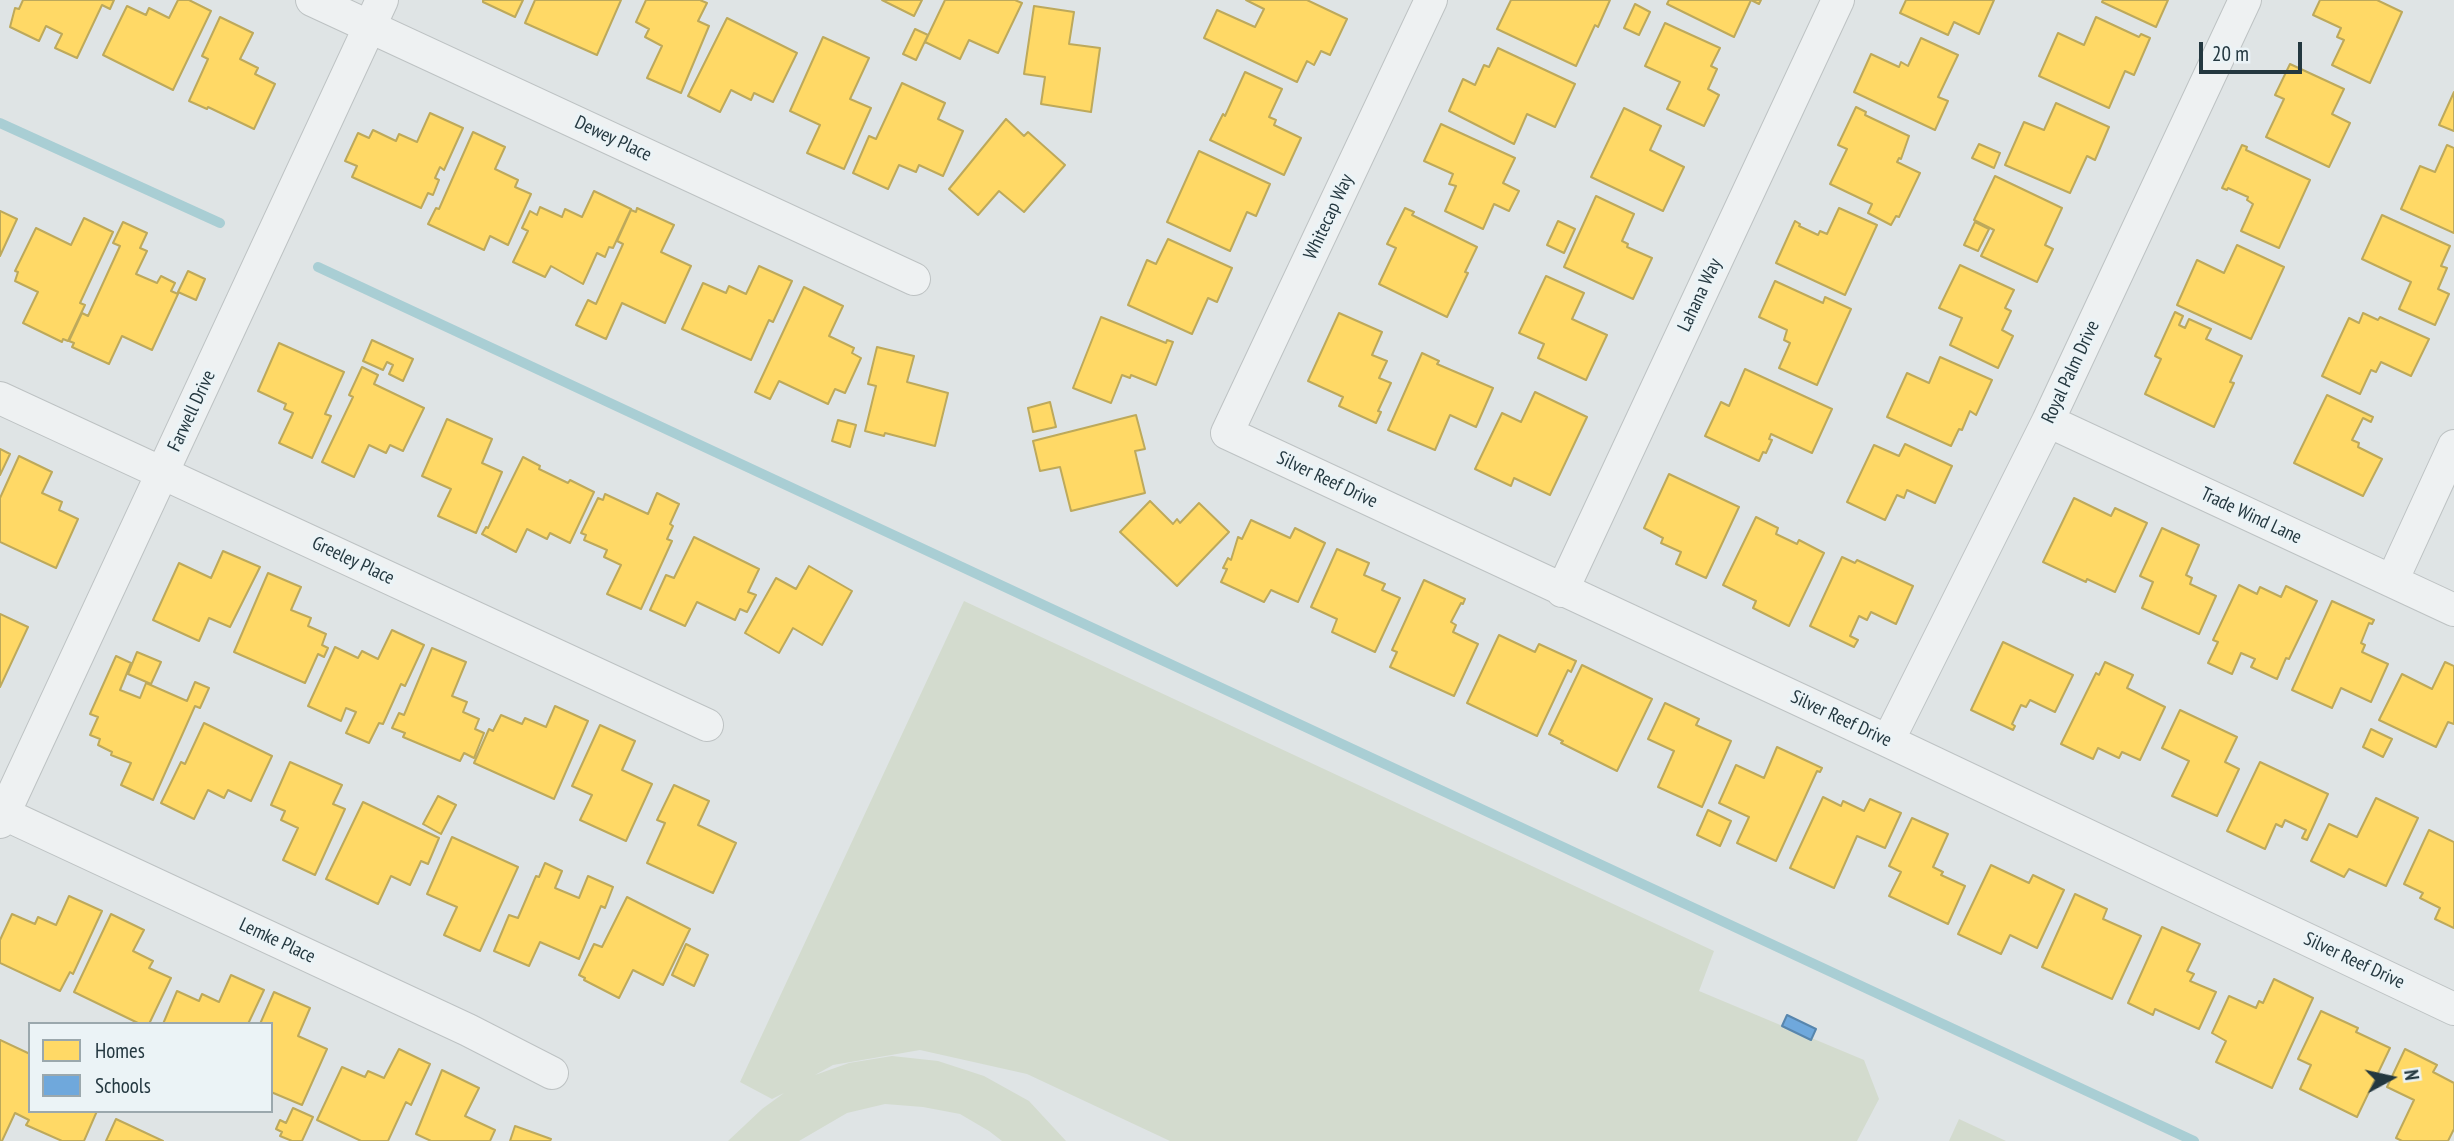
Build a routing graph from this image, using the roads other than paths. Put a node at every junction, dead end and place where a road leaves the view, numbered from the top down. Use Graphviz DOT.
graph roads {
  1 [pos="312,0"];
  2 [pos="1431,0"];
  3 [pos="1838,0"];
  4 [pos="2245,0"];
  5 [pos="376,13"];
  6 [pos="914,279"];
  7 [pos="0,398"];
  8 [pos="2048,421"];
  9 [pos="1227,433"];
  10 [pos="2454,446"];
  11 [pos="163,473"];
  12 [pos="2392,581"];
  13 [pos="1562,591"];
  14 [pos="2454,610"];
  15 [pos="707,726"];
  16 [pos="1888,741"];
  17 [pos="1,816"];
  18 [pos="2454,1009"];
  19 [pos="552,1073"];
  1 -- 5 [label="street, Dewey Place"];
  2 -- 9 [label="street, Whitecap Way"];
  3 -- 13 [label="street, Lahana Way"];
  4 -- 8 [label="street, Royal Palm Drive"];
  5 -- 6 [label="street, Dewey Place"];
  5 -- 11 [label="street, Farwell Drive"];
  7 -- 11 [label="street, Greeley Place"];
  8 -- 12 [label="street, Trade Wind Lane"];
  8 -- 16 [label="street, Royal Palm Drive"];
  9 -- 13 [label="street, Silver Reef Drive"];
  10 -- 12 [label="street"];
  11 -- 15 [label="street, Greeley Place"];
  11 -- 17 [label="street, Farwell Drive"];
  12 -- 14 [label="street, Trade Wind Lane"];
  13 -- 16 [label="street, Silver Reef Drive"];
  16 -- 18 [label="street, Silver Reef Drive"];
  17 -- 19 [label="street, Lemke Place"];
}
